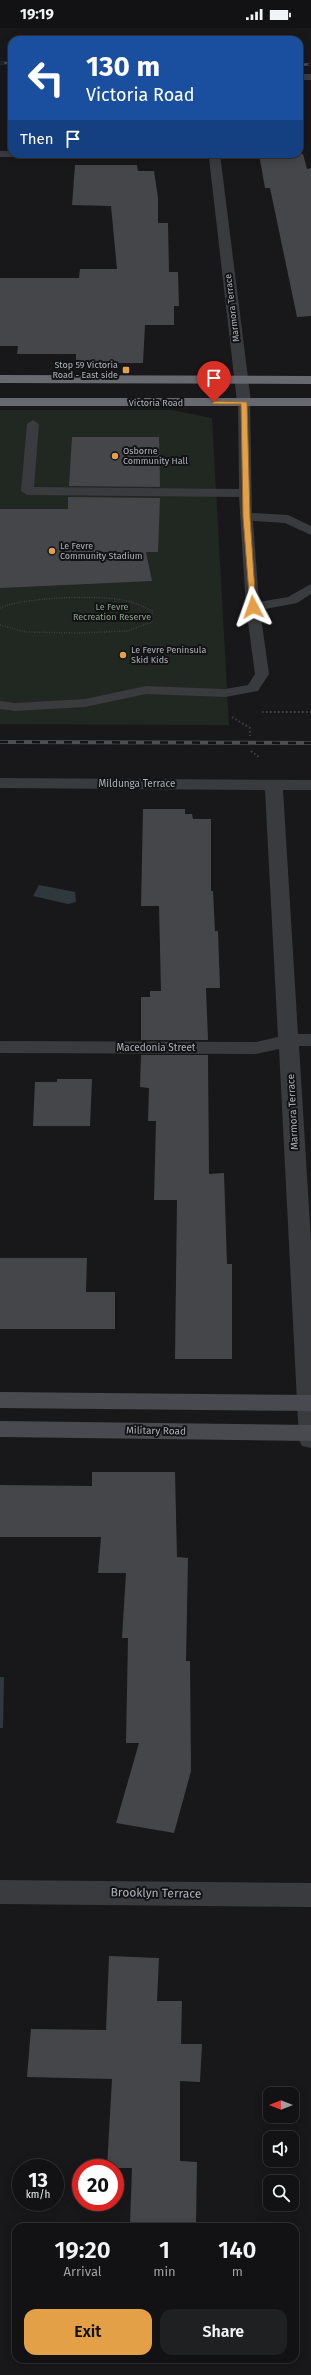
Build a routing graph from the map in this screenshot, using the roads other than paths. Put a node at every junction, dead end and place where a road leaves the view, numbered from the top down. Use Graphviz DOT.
graph roads {
  1 [pos="214,158"];
  2 [pos="0,379"];
  3 [pos="240,379"];
  4 [pos="311,380"];
  5 [pos="0,402"];
  6 [pos="244,402"];
  7 [pos="311,402"];
  8 [pos="33,424"];
  9 [pos="247,493"];
  10 [pos="246,517"];
  11 [pos="311,532"];
  12 [pos="311,588"];
  13 [pos="253,607"];
  14 [pos="0,705"];
  15 [pos="0,783"];
  16 [pos="274,784"];
  17 [pos="311,785"];
  18 [pos="290,1040"];
  19 [pos="311,1040"];
  20 [pos="0,1047"];
  21 [pos="0,1400"];
  22 [pos="310,1403"];
  23 [pos="0,1429"];
  24 [pos="311,1433"];
  25 [pos="311,1440"];
  26 [pos="0,1892"];
  27 [pos="311,1895"];
  1 -- 3 [label="street, Marmora Terrace"];
  2 -- 3 [label="highway"];
  3 -- 4 [label="highway"];
  3 -- 6 [label="street, Marmora Terrace"];
  5 -- 6 [label="highway, Victoria Road"];
  6 -- 7 [label="highway, Victoria Road"];
  6 -- 9 [label="lane, Marmora Terrace"];
  8 -- 9 [label="lane"];
  9 -- 10 [label="lane, Marmora Terrace"];
  10 -- 11 [label="lane"];
  10 -- 13 [label="lane, Marmora Terrace"];
  12 -- 13 [label="lane"];
  13 -- 14 [label="lane, Marmora Terrace"];
  15 -- 16 [label="street, Mildunga Terrace"];
  16 -- 17 [label="street, Mildunga Terrace"];
  16 -- 18 [label="street, Marmora Terrace"];
  18 -- 19 [label="street, Macedonia Street"];
  18 -- 20 [label="street, Macedonia Street"];
  18 -- 22 [label="street, Marmora Terrace"];
  21 -- 22 [label="street"];
  22 -- 24 [label="street, Marmora Terrace"];
  23 -- 24 [label="street, Military Road"];
  24 -- 25 [label="street, Marmora Terrace"];
  26 -- 27 [label="street, Brooklyn Terrace"];
}
